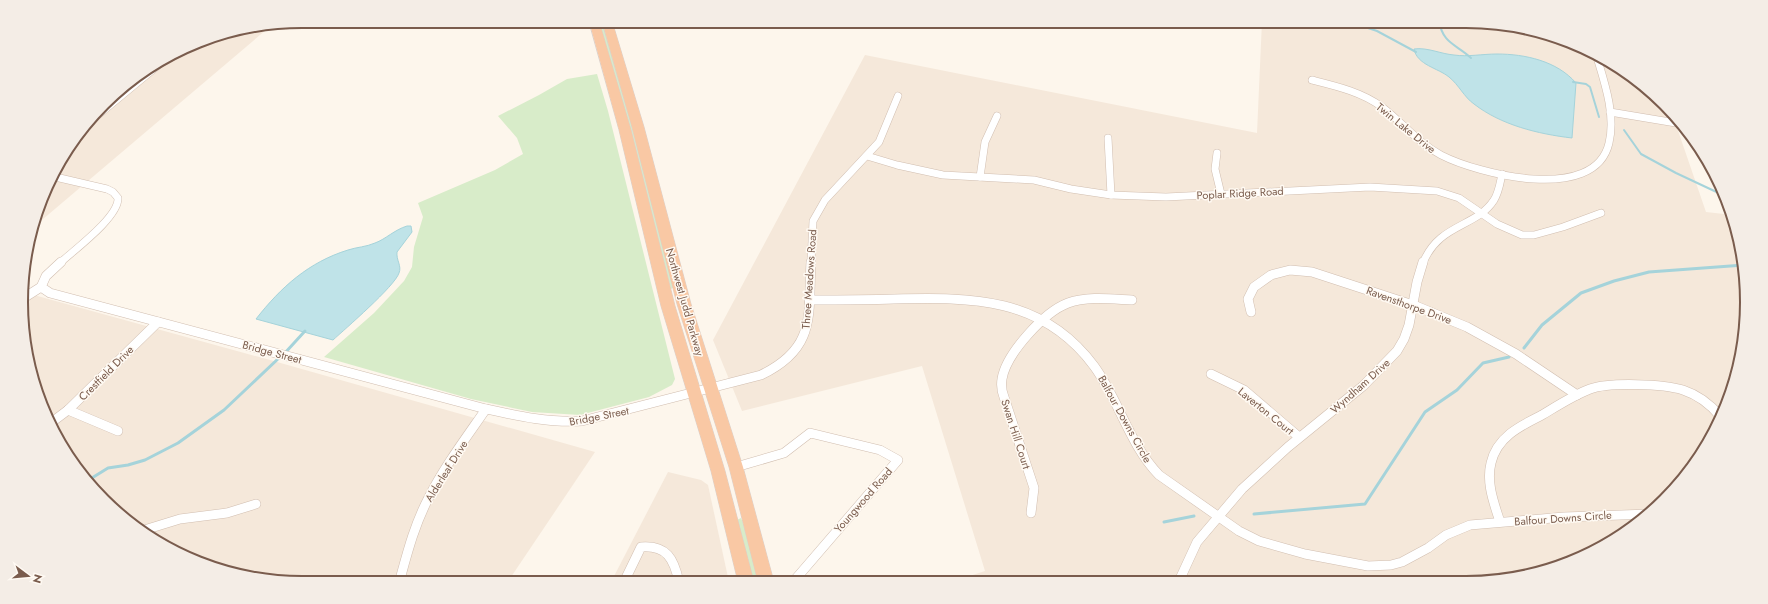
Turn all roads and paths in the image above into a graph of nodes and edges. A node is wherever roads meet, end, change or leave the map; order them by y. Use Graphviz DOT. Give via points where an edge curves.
graph roads {
  1 [pos="596,28"];
  2 [pos="609,28"];
  3 [pos="1598,62"];
  4 [pos="1312,80"];
  5 [pos="898,96"];
  6 [pos="1610,112"];
  7 [pos="997,116"];
  8 [pos="1673,123"];
  9 [pos="1108,138"];
  10 [pos="1217,153"];
  11 [pos="867,156"];
  12 [pos="1502,174"];
  13 [pos="58,178"];
  14 [pos="980,178"];
  15 [pos="1221,194"];
  16 [pos="1111,195"];
  17 [pos="1480,212"];
  18 [pos="1601,213"];
  19 [pos="41,287"];
  20 [pos="28,295"];
  21 [pos="809,300"];
  22 [pos="1132,300"];
  23 [pos="1412,306"];
  24 [pos="1251,312"];
  25 [pos="1042,319"];
  26 [pos="158,322"];
  27 [pos="1211,374"];
  28 [pos="711,389"];
  29 [pos="694,392"];
  30 [pos="1577,395"];
  31 [pos="486,409"];
  32 [pos="68,410"];
  33 [pos="1717,412"];
  34 [pos="55,420"];
  35 [pos="118,431"];
  36 [pos="1299,438"];
  37 [pos="736,467"];
  38 [pos="256,504"];
  39 [pos="1031,513"];
  40 [pos="1639,514"];
  41 [pos="1219,515"];
  42 [pos="1500,522"];
  43 [pos="148,529"];
  44 [pos="401,576"];
  45 [pos="627,576"];
  46 [pos="678,576"];
  47 [pos="745,576"];
  48 [pos="764,576"];
  49 [pos="798,576"];
  50 [pos="1181,576"];
  1 -- 29 [label="highway, Northwest Judd Parkway" via="625,130 668,306"];
  2 -- 28 [label="highway, Northwest Judd Parkway" via="684,304"];
  3 -- 6 [label="street, Twin Lake Drive"];
  4 -- 12 [label="street, Twin Lake Drive" via="1371,99 1439,154 1465,166"];
  5 -- 11 [label="street, Three Meadows Road" via="879,142"];
  6 -- 8 [label="street"];
  6 -- 12 [label="street, Twin Lake Drive" via="1609,142 1602,161 1589,171 1568,178 1535,179"];
  7 -- 14 [label="street" via="985,142"];
  9 -- 16 [label="street"];
  10 -- 15 [label="street" via="1215,178"];
  11 -- 14 [label="street, Poplar Ridge Road" via="943,175"];
  11 -- 21 [label="street, Three Meadows Road" via="825,200 813,221"];
  12 -- 17 [label="street, Wyndham Drive" via="1501,184 1492,204"];
  13 -- 19 [label="street" via="114,192 119,201 109,218 46,276"];
  14 -- 16 [label="street, Poplar Ridge Road" via="1034,180"];
  15 -- 16 [label="street, Poplar Ridge Road" via="1166,197"];
  15 -- 17 [label="street, Poplar Ridge Road" via="1395,188 1437,191 1459,198"];
  17 -- 18 [label="street, Poplar Ridge Road" via="1510,230 1534,235 1563,228"];
  17 -- 23 [label="street, Wyndham Drive" via="1434,243 1424,257"];
  19 -- 20 [label="street"];
  19 -- 26 [label="street, Bridge Street" via="62,297"];
  21 -- 25 [label="street, Balfour Downs Circle" via="966,299 1001,304"];
  21 -- 28 [label="street, Three Meadows Road" via="805,336 791,355 771,371"];
  22 -- 25 [label="street, Swan Hill Court" via="1080,299 1057,307"];
  23 -- 24 [label="street, Ravensthorpe Drive" via="1312,272 1290,270 1271,274 1254,287 1248,298"];
  23 -- 30 [label="street, Ravensthorpe Drive" via="1451,319 1489,338 1529,361"];
  23 -- 36 [label="street, Wyndham Drive" via="1410,324 1398,349 1381,370"];
  25 -- 39 [label="street, Swan Hill Court" via="1009,362 1002,380 1004,404 1034,488"];
  25 -- 41 [label="street, Balfour Downs Circle" via="1069,338 1092,362 1141,450 1155,470 1177,488"];
  26 -- 31 [label="street, Bridge Street"];
  26 -- 32 [label="street, Crestfield Drive"];
  27 -- 36 [label="street, Laverton Court" via="1244,390"];
  28 -- 29 [label="street, Three Meadows Road"];
  28 -- 37 [label="highway, Northwest Judd Parkway"];
  29 -- 31 [label="street, Bridge Street" via="582,421 535,420"];
  29 -- 47 [label="highway, Northwest Judd Parkway" via="724,493"];
  30 -- 33 [label="street, Balfour Downs Circle" via="1613,384 1667,387 1683,390 1702,399"];
  30 -- 42 [label="street, Balfour Downs Circle" via="1513,430 1496,448 1489,471 1489,484"];
  31 -- 44 [label="street, Alderleaf Drive" via="434,487 421,512"];
  32 -- 34 [label="street, Crestfield Drive"];
  32 -- 35 [label="street"];
  36 -- 41 [label="street, Wyndham Drive" via="1246,484"];
  37 -- 48 [label="highway, Northwest Judd Parkway"];
  37 -- 49 [label="street, Youngwood Road" via="784,454 810,434 880,450 898,460"];
  38 -- 43 [label="street" via="227,513 180,519"];
  40 -- 42 [label="street, Balfour Downs Circle"];
  41 -- 42 [label="street, Balfour Downs Circle" via="1243,534 1260,542 1368,566 1402,562 1458,529"];
  41 -- 50 [label="street, Wyndham Drive" via="1196,544"];
  45 -- 46 [label="street" via="641,547 652,545 668,555 676,565"];
}
